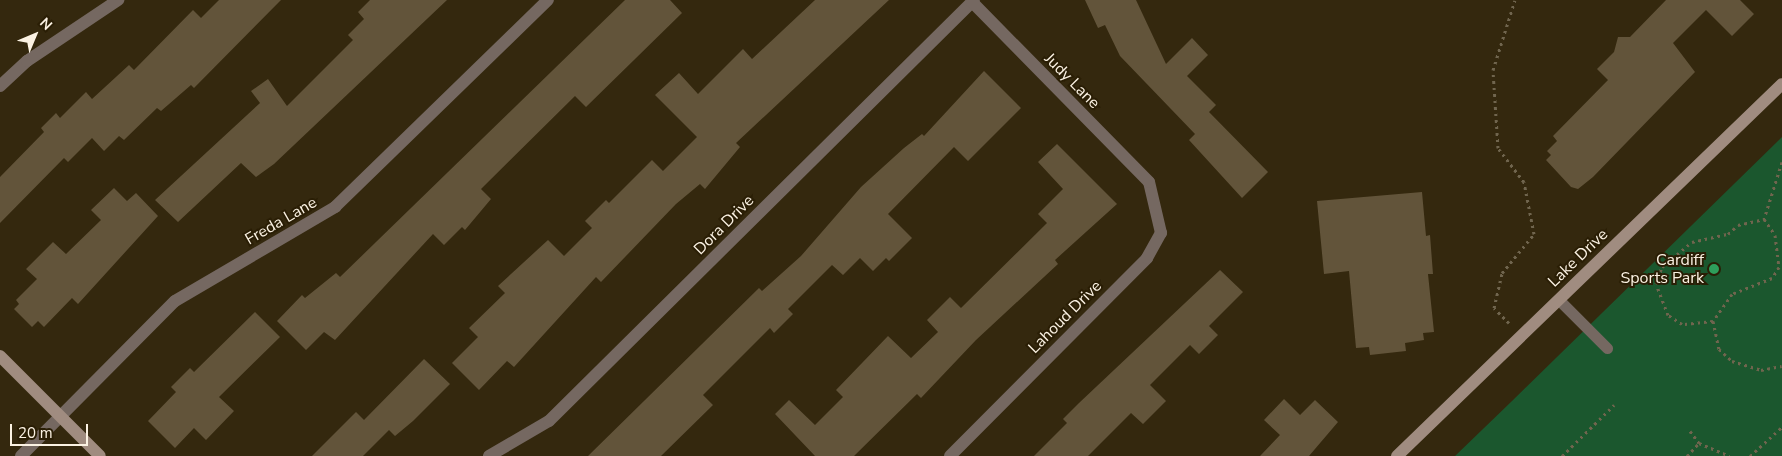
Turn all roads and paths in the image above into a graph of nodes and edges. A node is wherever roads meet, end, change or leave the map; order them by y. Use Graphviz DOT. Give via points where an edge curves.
graph roads {
  1 [pos="118,0"];
  2 [pos="548,0"];
  3 [pos="1515,0"];
  4 [pos="973,1"];
  5 [pos="1782,84"];
  6 [pos="0,86"];
  7 [pos="1782,162"];
  8 [pos="1149,182"];
  9 [pos="1764,218"];
  10 [pos="1559,300"];
  11 [pos="1713,321"];
  12 [pos="1521,336"];
  13 [pos="1607,348"];
  14 [pos="0,356"];
  15 [pos="1782,366"];
  16 [pos="1614,405"];
  17 [pos="60,416"];
  18 [pos="1782,427"];
  19 [pos="1690,431"];
  20 [pos="1699,443"];
  21 [pos="21,456"];
  22 [pos="100,456"];
  23 [pos="489,456"];
  24 [pos="950,456"];
  25 [pos="1397,456"];
  26 [pos="1562,456"];
  27 [pos="1687,456"];
  28 [pos="1729,456"];
  29 [pos="1750,456"];
  1 -- 6 [label="street" via="27,61"];
  2 -- 17 [label="street, Freda Lane" via="335,208 175,301"];
  3 -- 12 [label="path" via="1493,70 1498,148 1524,182 1534,234 1502,273 1494,308"];
  4 -- 8 [label="street, Judy Lane"];
  4 -- 23 [label="street, Dora Drive" via="549,421"];
  5 -- 10 [label="main road, Lake Drive"];
  7 -- 9 [label="path"];
  8 -- 24 [label="street, Lahoud Drive" via="1161,233 1147,258"];
  9 -- 11 [label="path" via="1776,235 1779,267 1772,278 1732,294"];
  9 -- 11 [label="path" via="1738,225 1728,234 1692,242 1662,267 1656,284 1668,315 1682,324"];
  10 -- 12 [label="main road, Lake Drive"];
  10 -- 13 [label="lane"];
  11 -- 15 [label="path" via="1719,349 1732,361 1761,370"];
  12 -- 25 [label="main road, Lake Drive"];
  14 -- 17 [label="main road"];
  16 -- 26 [label="path"];
  17 -- 21 [label="street, Freda Lane"];
  17 -- 22 [label="main road"];
  18 -- 29 [label="path"];
  19 -- 20 [label="path"];
  20 -- 27 [label="path"];
  20 -- 28 [label="path"];
}
